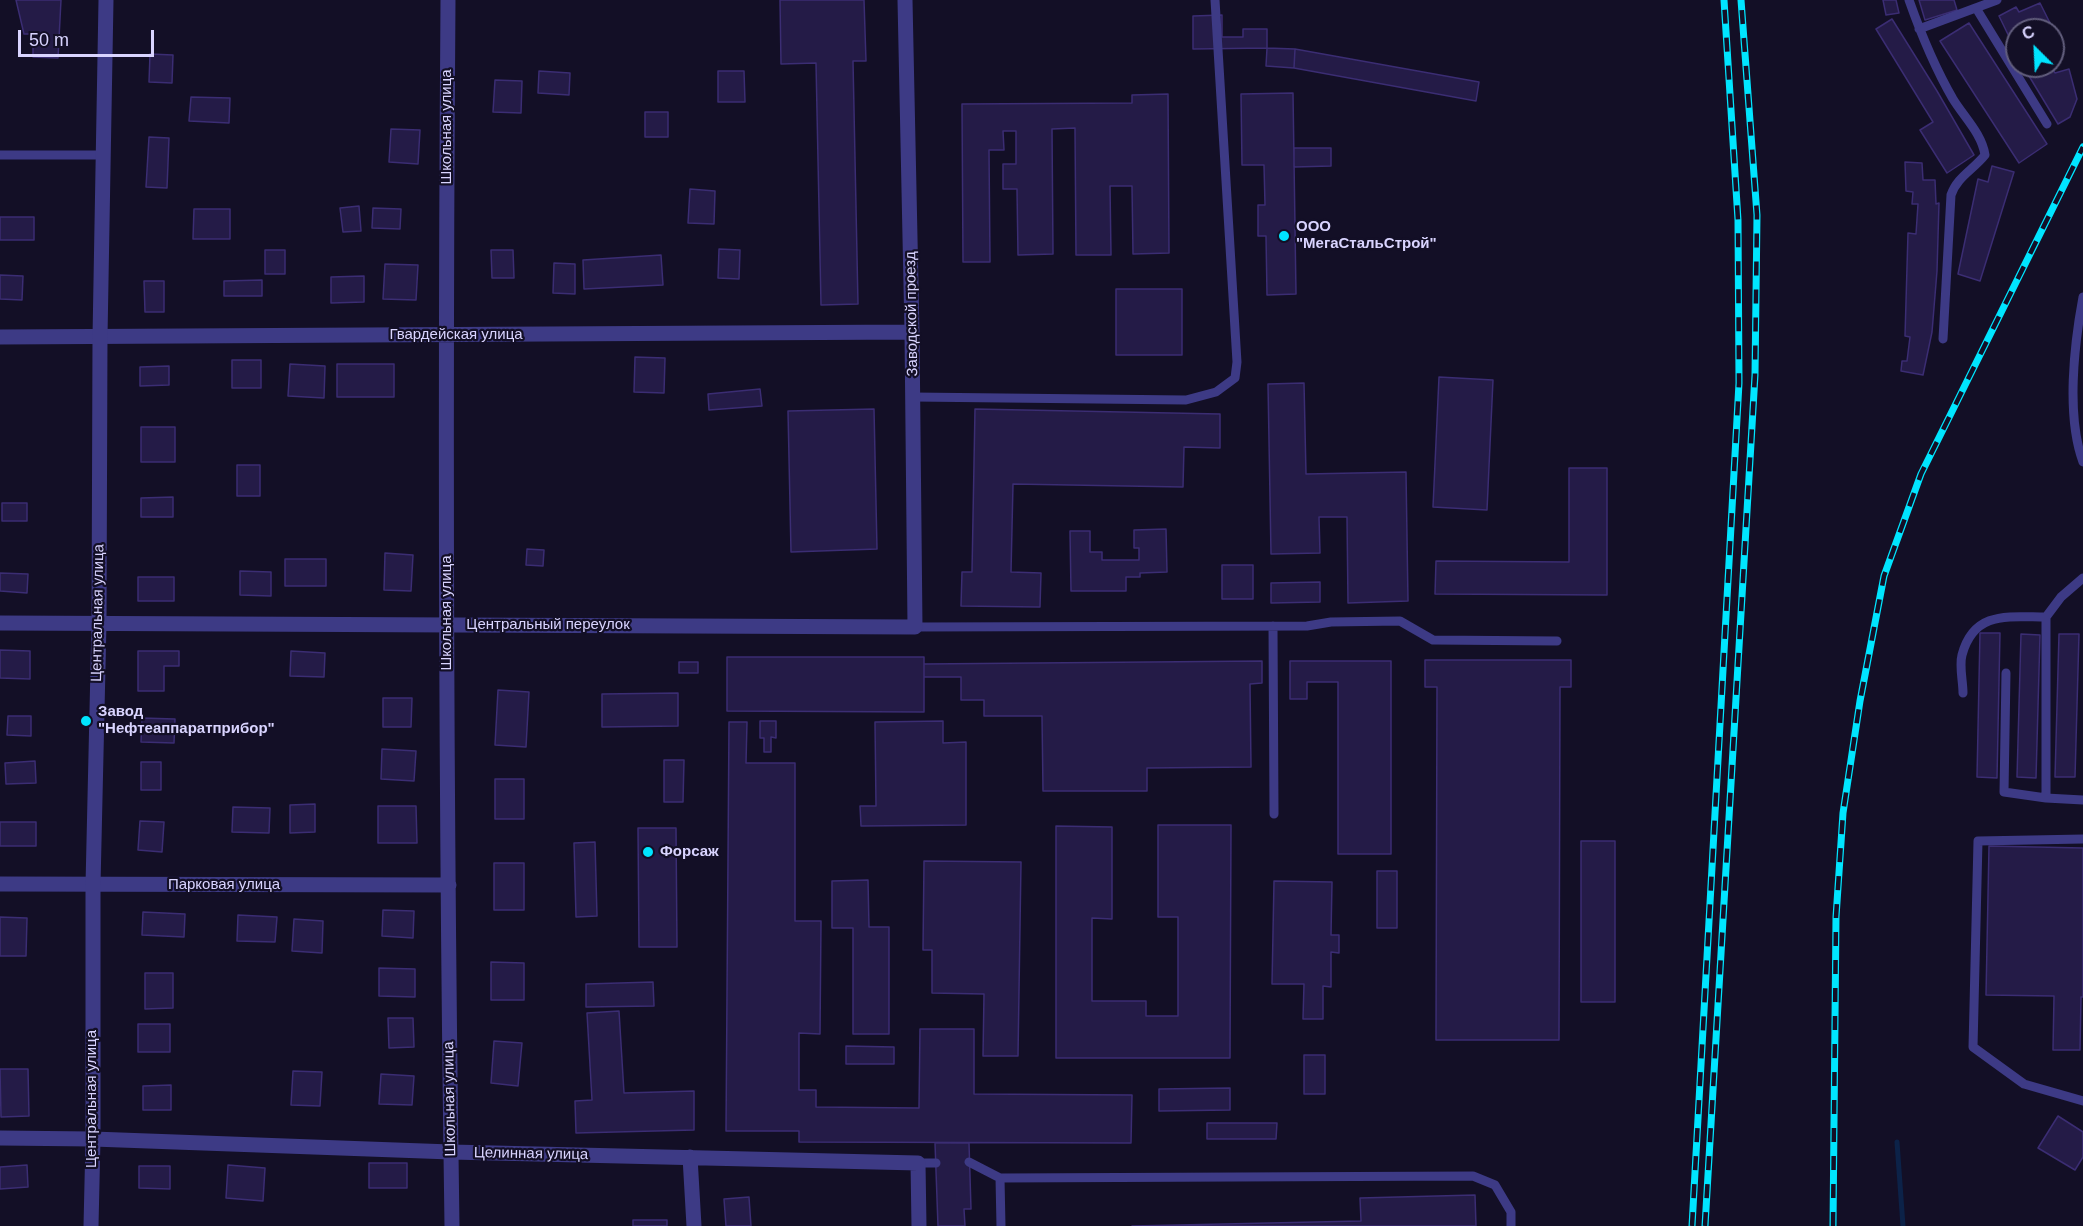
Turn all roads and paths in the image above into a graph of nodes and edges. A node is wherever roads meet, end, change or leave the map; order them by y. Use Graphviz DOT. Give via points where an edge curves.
graph roads {
  1 [pos="106,0"];
  2 [pos="448,0"];
  3 [pos="905,0"];
  4 [pos="1215,0"];
  5 [pos="1909,0"];
  6 [pos="1997,0"];
  7 [pos="1976,8"];
  8 [pos="1919,29"];
  9 [pos="2047,124"];
  10 [pos="0,155"];
  11 [pos="103,155"];
  12 [pos="2083,297"];
  13 [pos="912,333"];
  14 [pos="446,336"];
  15 [pos="0,337"];
  16 [pos="100,337"];
  17 [pos="1943,339"];
  18 [pos="913,397"];
  19 [pos="2083,462"];
  20 [pos="2083,578"];
  21 [pos="2046,617"];
  22 [pos="0,623"];
  23 [pos="99,623"];
  24 [pos="447,625"];
  25 [pos="1273,626"];
  26 [pos="915,627"];
  27 [pos="1557,641"];
  28 [pos="2006,673"];
  29 [pos="1963,693"];
  30 [pos="2046,798"];
  31 [pos="2083,800"];
  32 [pos="1274,814"];
  33 [pos="2083,839"];
  34 [pos="0,884"];
  35 [pos="93,885"];
  36 [pos="449,885"];
  37 [pos="2083,1101"];
  38 [pos="0,1138"];
  39 [pos="93,1139"];
  40 [pos="451,1152"];
  41 [pos="690,1158"];
  42 [pos="936,1162"];
  43 [pos="969,1162"];
  44 [pos="918,1163"];
  45 [pos="1000,1178"];
  46 [pos="91,1226"];
  47 [pos="452,1226"];
  48 [pos="694,1226"];
  49 [pos="919,1226"];
  50 [pos="1001,1226"];
  51 [pos="1511,1226"];
  1 -- 11 [label="street, Центральная улица"];
  2 -- 14 [label="street, Школьная улица"];
  3 -- 13 [label="street, Заводской проезд"];
  4 -- 18 [label="lane" via="1235,378 1216,392 1186,400"];
  5 -- 8 [label="lane"];
  6 -- 7 [label="lane"];
  7 -- 8 [label="lane"];
  7 -- 9 [label="lane"];
  8 -- 17 [label="lane" via="1953,98 1984,144 1985,155 1955,183 1951,195"];
  10 -- 11 [label="lane"];
  11 -- 16 [label="street, Центральная улица"];
  12 -- 19 [label="lane" via="2076,334 2073,403 2076,444"];
  13 -- 14 [label="street, Гвардейская улица"];
  13 -- 18 [label="street, Заводской проезд"];
  14 -- 16 [label="street, Гвардейская улица"];
  14 -- 24 [label="street, Школьная улица"];
  15 -- 16 [label="street, Гвардейская улица"];
  16 -- 23 [label="street, Центральная улица"];
  18 -- 26 [label="street, Заводской проезд"];
  20 -- 21 [label="lane"];
  21 -- 29 [label="lane" via="1997,617 1974,628 1962,656"];
  21 -- 30 [label="lane"];
  22 -- 23 [label="street, Центральный переулок"];
  23 -- 24 [label="street, Центральный переулок"];
  23 -- 35 [label="street, Центральная улица"];
  24 -- 26 [label="street, Центральный переулок"];
  24 -- 36 [label="street, Школьная улица"];
  25 -- 26 [label="lane"];
  25 -- 27 [label="lane" via="1400,621 1433,640"];
  25 -- 32 [label="lane"];
  28 -- 30 [label="lane" via="2004,792"];
  30 -- 31 [label="lane"];
  33 -- 37 [label="lane" via="1978,841 1973,1047 2024,1084"];
  34 -- 35 [label="street, Парковая улица"];
  35 -- 36 [label="street, Парковая улица"];
  35 -- 39 [label="street, Центральная улица"];
  36 -- 40 [label="street, Школьная улица"];
  38 -- 39 [label="street, Целинная улица"];
  39 -- 40 [label="street, Целинная улица"];
  39 -- 46 [label="street, Центральная улица"];
  40 -- 41 [label="street, Целинная улица"];
  40 -- 47 [label="street, Школьная улица"];
  41 -- 44 [label="street, Целинная улица"];
  41 -- 48 [label="street"];
  42 -- 44 [label="lane"];
  43 -- 45 [label="lane"];
  44 -- 49 [label="street"];
  45 -- 50 [label="lane"];
  45 -- 51 [label="lane" via="1473,1176 1495,1185 1510,1212"];
}
